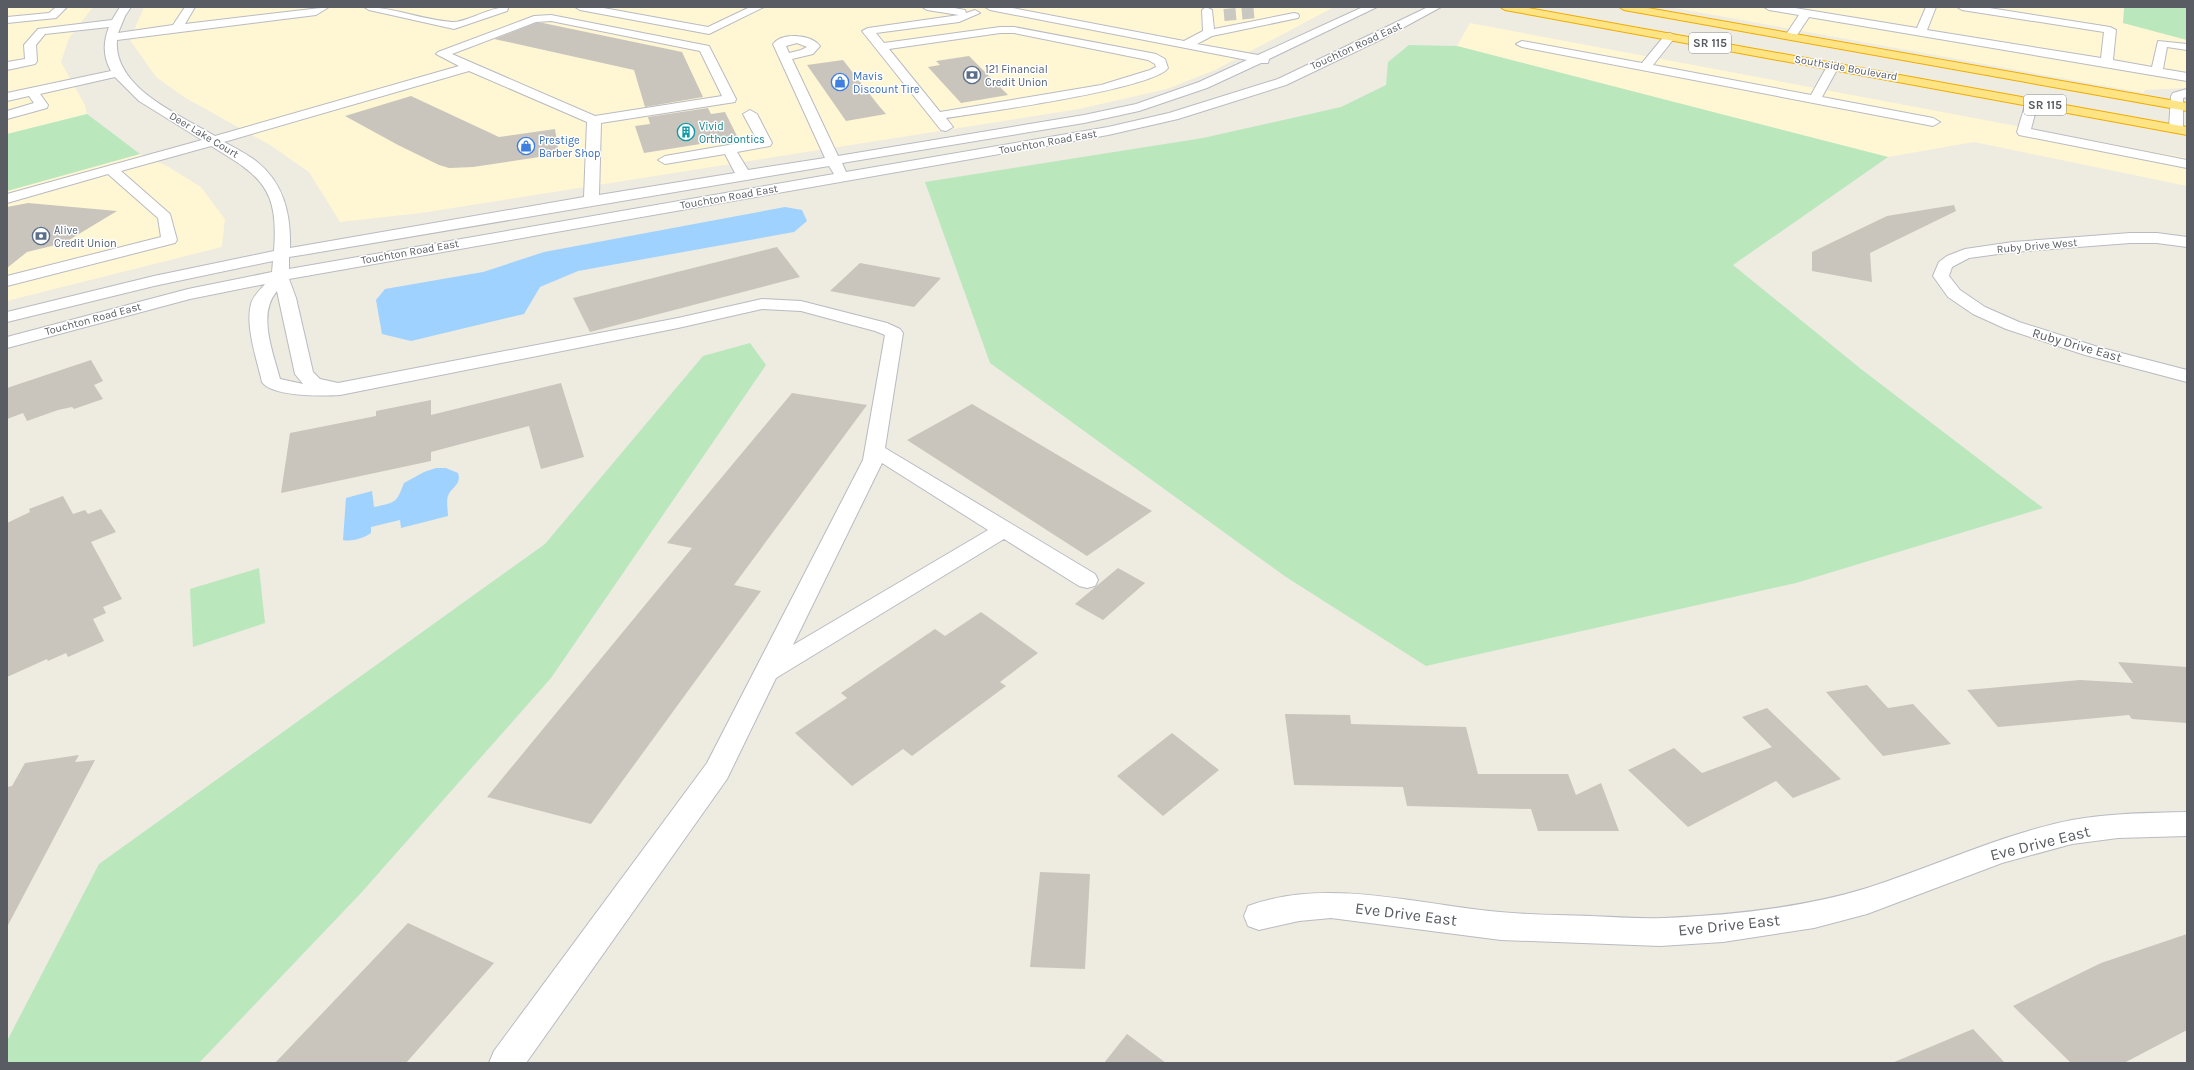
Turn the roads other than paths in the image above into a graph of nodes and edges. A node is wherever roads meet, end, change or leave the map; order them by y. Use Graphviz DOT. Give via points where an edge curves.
graph roads {
  1 [pos="62,7"];
  2 [pos="126,7"];
  3 [pos="190,7"];
  4 [pos="324,7"];
  5 [pos="369,7"];
  6 [pos="414,7"];
  7 [pos="502,7"];
  8 [pos="580,7"];
  9 [pos="759,7"];
  10 [pos="926,7"];
  11 [pos="992,7"];
  12 [pos="1372,7"];
  13 [pos="1436,7"];
  14 [pos="1505,7"];
  15 [pos="1624,7"];
  16 [pos="1774,7"];
  17 [pos="1931,7"];
  18 [pos="1962,7"];
  19 [pos="943,8"];
  20 [pos="1280,8"];
  21 [pos="655,10"];
  22 [pos="1264,11"];
  23 [pos="397,13"];
  24 [pos="975,13"];
  25 [pos="1806,13"];
  26 [pos="1211,14"];
  27 [pos="52,16"];
  28 [pos="1294,16"];
  29 [pos="636,18"];
  30 [pos="7,20"];
  31 [pos="1071,22"];
  32 [pos="116,23"];
  33 [pos="1335,24"];
  34 [pos="177,28"];
  35 [pos="42,31"];
  36 [pos="28,32"];
  37 [pos="1920,32"];
  38 [pos="1209,33"];
  39 [pos="1670,36"];
  40 [pos="1791,36"];
  41 [pos="111,37"];
  42 [pos="1047,37"];
  43 [pos="1522,44"];
  44 [pos="1185,45"];
  45 [pos="30,47"];
  46 [pos="880,47"];
  47 [pos="2187,47"];
  48 [pos="1352,49"];
  49 [pos="15,50"];
  50 [pos="1309,56"];
  51 [pos="785,57"];
  52 [pos="1288,58"];
  53 [pos="2108,63"];
  54 [pos="7,66"];
  55 [pos="1833,66"];
  56 [pos="470,67"];
  57 [pos="1645,68"];
  58 [pos="1259,70"];
  59 [pos="2157,71"];
  60 [pos="118,73"];
  61 [pos="2181,76"];
  62 [pos="32,91"];
  63 [pos="1253,92"];
  64 [pos="7,97"];
  65 [pos="1814,100"];
  66 [pos="2182,100"];
  67 [pos="2032,102"];
  68 [pos="750,114"];
  69 [pos="7,115"];
  70 [pos="937,116"];
  71 [pos="594,120"];
  72 [pos="1933,122"];
  73 [pos="2181,130"];
  74 [pos="958,140"];
  75 [pos="214,141"];
  76 [pos="729,149"];
  77 [pos="666,160"];
  78 [pos="833,160"];
  79 [pos="2187,164"];
  80 [pos="111,169"];
  81 [pos="744,175"];
  82 [pos="843,178"];
  83 [pos="7,199"];
  84 [pos="591,201"];
  85 [pos="2187,242"];
  86 [pos="282,254"];
  87 [pos="279,276"];
  88 [pos="7,281"];
  89 [pos="1970,306"];
  90 [pos="7,317"];
  91 [pos="7,344"];
  92 [pos="2187,376"];
  93 [pos="340,389"];
  94 [pos="874,450"];
  95 [pos="1004,530"];
  96 [pos="1087,580"];
  97 [pos="766,672"];
  98 [pos="2187,824"];
  99 [pos="1259,916"];
  100 [pos="506,1063"];
  1 -- 27 [label="street"];
  2 -- 32 [label="street, Deer Lake Court"];
  3 -- 34 [label="street"];
  4 -- 34 [label="street" via="316,12"];
  5 -- 23 [label="street"];
  6 -- 23 [label="street"];
  7 -- 23 [label="street" via="503,9 454,26"];
  8 -- 29 [label="street"];
  9 -- 29 [label="street" via="709,31"];
  10 -- 19 [label="street"];
  11 -- 24 [label="street"];
  11 -- 31 [label="street"];
  12 -- 33 [label="street, Touchton Road East"];
  13 -- 48 [label="street, Touchton Road East"];
  14 -- 39 [label="highway, Southside Boulevard / SR 115"];
  15 -- 40 [label="highway, Southside Boulevard / SR 115"];
  16 -- 25 [label="street"];
  17 -- 37 [label="street"];
  18 -- 53 [label="street" via="2110,30"];
  19 -- 24 [label="street"];
  20 -- 22 [label="street"];
  20 -- 28 [label="street"];
  21 -- 29 [label="street"];
  24 -- 46 [label="street" via="959,20 868,31"];
  25 -- 37 [label="street"];
  25 -- 40 [label="street"];
  26 -- 38 [label="street"];
  27 -- 30 [label="street"];
  27 -- 35 [label="street"];
  28 -- 33 [label="street"];
  28 -- 38 [label="street"];
  31 -- 42 [label="street"];
  31 -- 44 [label="street"];
  32 -- 35 [label="street"];
  32 -- 41 [label="street, Deer Lake Court"];
  33 -- 58 [label="street, Touchton Road East"];
  34 -- 41 [label="street"];
  35 -- 36 [label="street"];
  35 -- 45 [label="street"];
  37 -- 53 [label="street"];
  38 -- 44 [label="street"];
  39 -- 55 [label="highway, Southside Boulevard / SR 115"];
  39 -- 57 [label="street"];
  40 -- 66 [label="highway, Southside Boulevard / SR 115"];
  41 -- 60 [label="street, Deer Lake Court" via="111,57"];
  42 -- 46 [label="street" via="1014,30 1000,30"];
  42 -- 70 [label="street" via="1152,57 1161,62 1162,68 1154,73 1103,88"];
  43 -- 57 [label="street"];
  44 -- 58 [label="street"];
  45 -- 49 [label="street"];
  45 -- 54 [label="street" via="31,61"];
  46 -- 70 [label="street"];
  47 -- 59 [label="street" via="2162,43"];
  48 -- 50 [label="street"];
  48 -- 63 [label="street, Touchton Road East" via="1282,82"];
  51 -- 78 [label="street"];
  52 -- 58 [label="street"];
  53 -- 59 [label="street"];
  55 -- 65 [label="street"];
  55 -- 67 [label="highway, Southside Boulevard / SR 115"];
  56 -- 71 [label="street"];
  56 -- 71 [label="street" via="442,54 534,19 551,18 705,48 730,99"];
  56 -- 75 [label="street"];
  57 -- 65 [label="street"];
  58 -- 63 [label="street"];
  58 -- 74 [label="street, Touchton Road East" via="1203,85 1139,107"];
  59 -- 61 [label="street"];
  60 -- 62 [label="street"];
  60 -- 75 [label="street, Deer Lake Court" via="142,97"];
  61 -- 66 [label="street"];
  62 -- 64 [label="street"];
  62 -- 69 [label="street" via="42,105"];
  63 -- 82 [label="street, Touchton Road East" via="1173,116 1108,131"];
  65 -- 72 [label="street"];
  66 -- 73 [label="street"];
  67 -- 73 [label="highway, Southside Boulevard / SR 115"];
  67 -- 79 [label="street" via="2024,132"];
  68 -- 76 [label="street" via="765,143"];
  70 -- 74 [label="street"];
  71 -- 84 [label="street"];
  74 -- 78 [label="street, Touchton Road East"];
  75 -- 80 [label="street"];
  75 -- 86 [label="street, Deer Lake Court" via="252,164 277,194 282,212"];
  76 -- 77 [label="street"];
  76 -- 81 [label="street"];
  78 -- 81 [label="street, Touchton Road East"];
  78 -- 82 [label="street"];
  80 -- 83 [label="street"];
  80 -- 88 [label="street" via="165,217 168,240"];
  81 -- 84 [label="street, Touchton Road East"];
  82 -- 87 [label="street, Touchton Road East" via="495,236"];
  84 -- 86 [label="street, Touchton Road East"];
  85 -- 89 [label="street, Ruby Drive West" via="2130,238 2013,247 1965,254 1945,265 1941,276 1949,290"];
  86 -- 87 [label="street, Deer Lake Court"];
  86 -- 90 [label="street, Touchton Road East" via="111,290"];
  87 -- 91 [label="street, Touchton Road East" via="188,294"];
  87 -- 93 [label="street" via="288,298 304,374 314,384"];
  87 -- 93 [label="street" via="259,304 259,323 271,382 295,390"];
  89 -- 92 [label="street, Ruby Drive East" via="1988,316 2047,337"];
  93 -- 94 [label="street" via="762,304 801,306 881,327 894,333"];
  94 -- 95 [label="street"];
  94 -- 97 [label="street" via="873,460"];
  95 -- 96 [label="street"];
  95 -- 97 [label="street"];
  97 -- 100 [label="street" via="717,771"];
  98 -- 99 [label="street, Eve Drive East" via="2118,826 2072,832 2000,851 1867,901 1814,915 1724,928 1660,932 1501,926 1331,905"];
}
